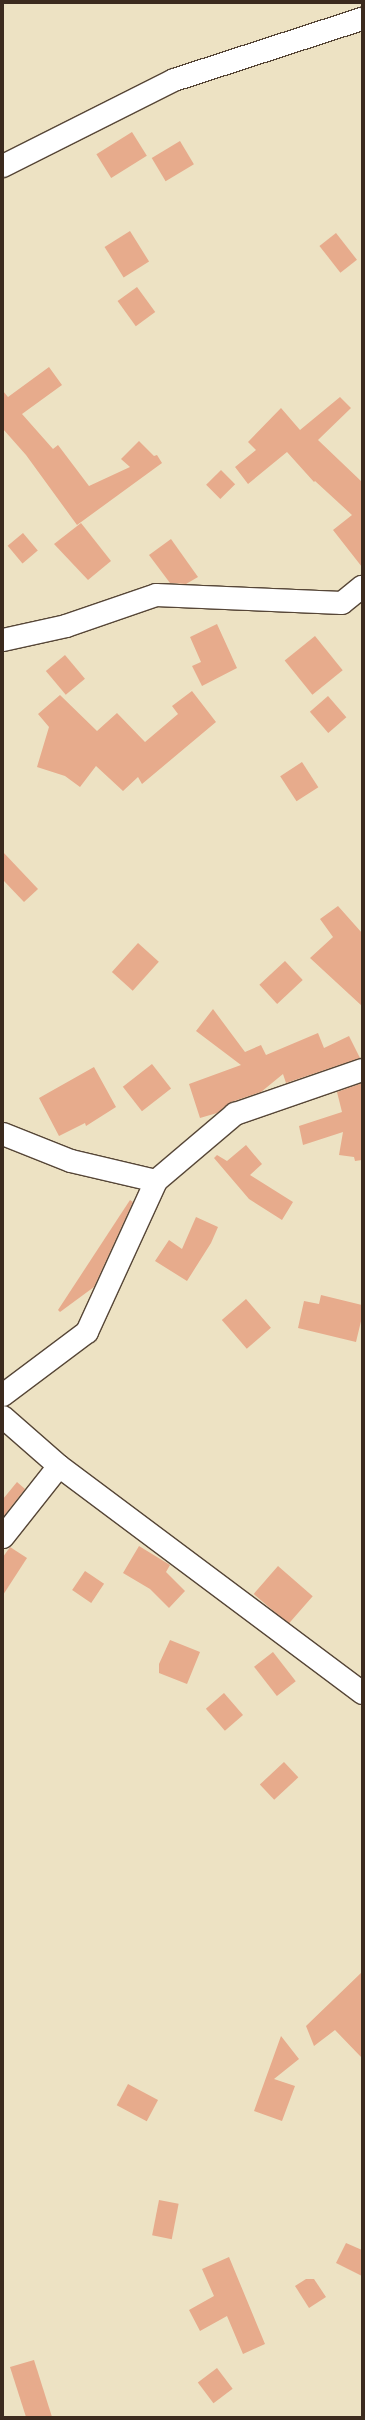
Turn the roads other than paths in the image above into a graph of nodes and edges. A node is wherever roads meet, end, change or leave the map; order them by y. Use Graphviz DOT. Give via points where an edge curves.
graph roads {
  1 [pos="362,20"];
  2 [pos="3,166"];
  3 [pos="362,587"];
  4 [pos="3,640"];
  5 [pos="362,1070"];
  6 [pos="3,1134"];
  7 [pos="156,1181"];
  8 [pos="3,1395"];
  9 [pos="3,1417"];
  10 [pos="59,1466"];
  11 [pos="3,1537"];
  12 [pos="362,1693"];
  1 -- 2 [label="street" via="174,80"];
  3 -- 4 [label="street" via="342,603 156,595 66,626"];
  5 -- 7 [label="street" via="235,1114"];
  6 -- 7 [label="street" via="71,1161"];
  7 -- 8 [label="street" via="87,1332"];
  9 -- 10 [label="street"];
  10 -- 11 [label="street"];
  10 -- 12 [label="street"];
}
